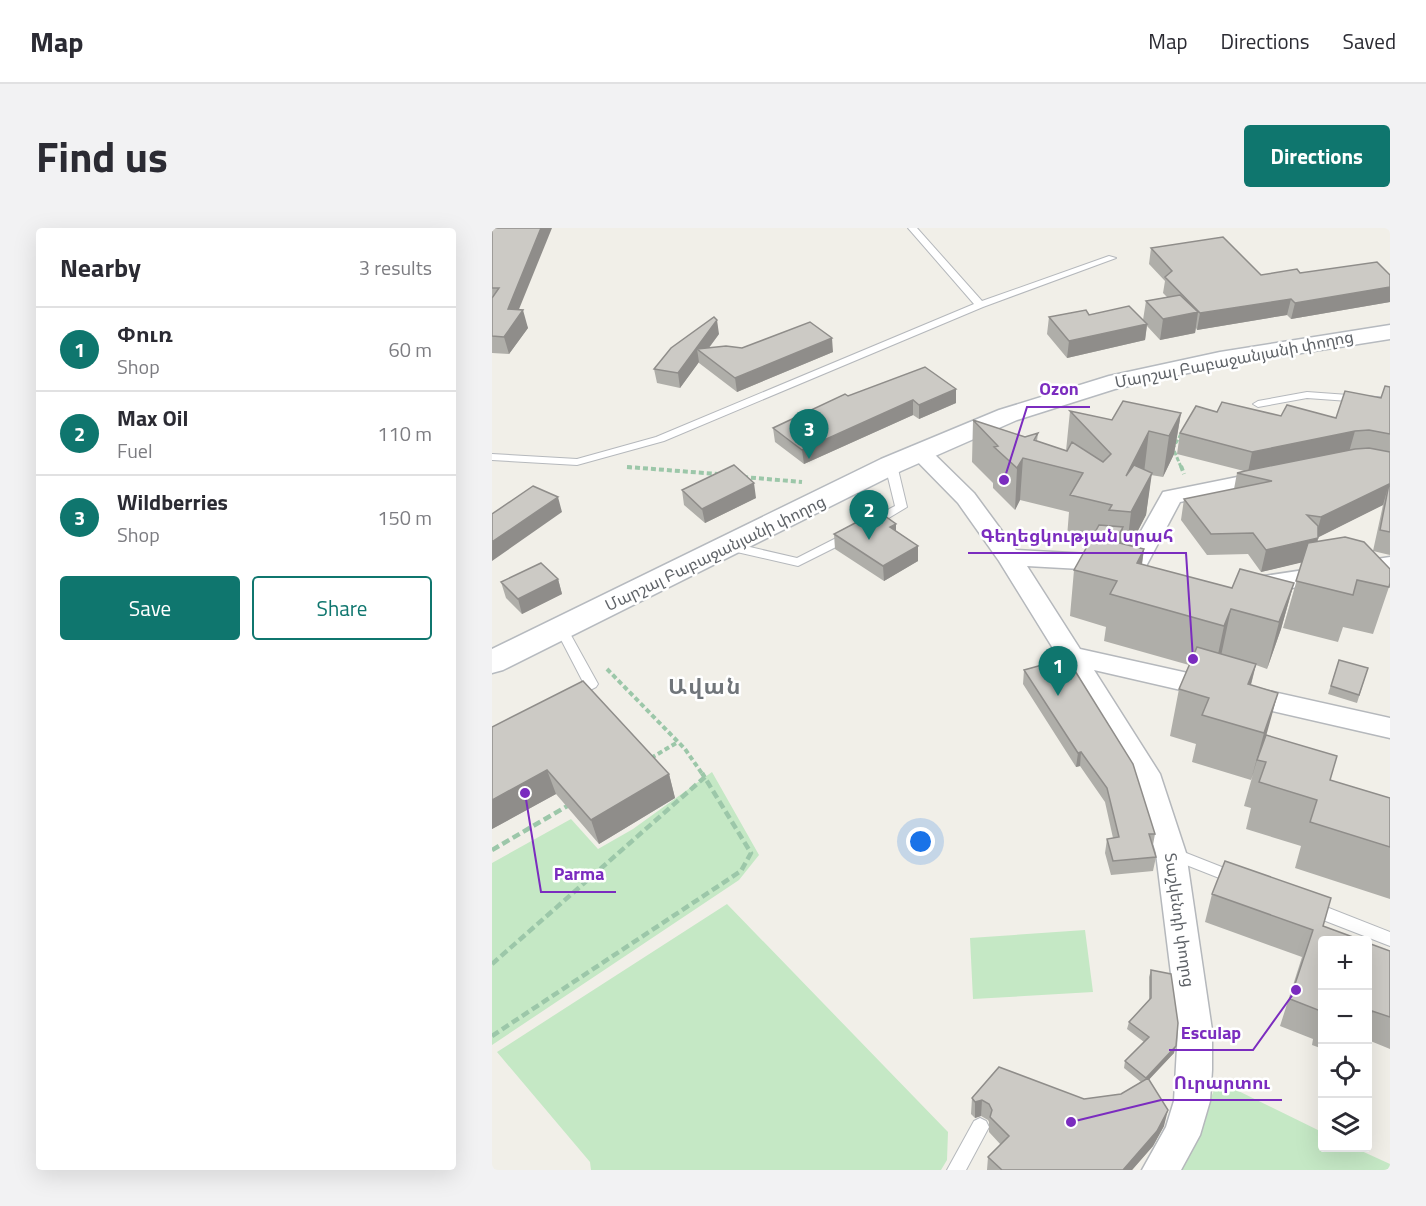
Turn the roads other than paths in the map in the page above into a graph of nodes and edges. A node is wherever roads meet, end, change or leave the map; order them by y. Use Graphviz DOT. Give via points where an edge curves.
graph roads {
  1 [pos="912,228"];
  2 [pos="1112,258"];
  3 [pos="980,305"];
  4 [pos="1390,332"];
  5 [pos="1390,401"];
  6 [pos="1258,404"];
  7 [pos="919,452"];
  8 [pos="492,457"];
  9 [pos="891,465"];
  10 [pos="1294,472"];
  11 [pos="728,546"];
  12 [pos="1009,557"];
  13 [pos="1390,565"];
  14 [pos="1227,590"];
  15 [pos="561,628"];
  16 [pos="1072,657"];
  17 [pos="492,662"];
  18 [pos="561,700"];
  19 [pos="1390,728"];
  20 [pos="1171,853"];
  21 [pos="1248,883"];
  22 [pos="1292,900"];
  23 [pos="1390,939"];
  24 [pos="980,1127"];
  25 [pos="956,1170"];
  26 [pos="1160,1170"];
  1 -- 3 [label="lane"];
  2 -- 3 [label="lane"];
  3 -- 8 [label="lane" via="660,440 577,462"];
  4 -- 7 [label="main road, Մարշալ Բաբաջանյանի փողոց" via="1220,359 1109,382 1008,415"];
  5 -- 6 [label="lane" via="1307,395"];
  7 -- 9 [label="main road, Մարշալ Բաբաջանյանի փողոց"];
  7 -- 12 [label="street, Տաշկենդի փողոց" via="966,498"];
  9 -- 11 [label="main road, Մարշալ Բաբաջանյանի փողոց"];
  9 -- 11 [label="lane" via="901,507 798,562"];
  10 -- 12 [label="street" via="1171,497 1146,568"];
  11 -- 15 [label="main road, Մարշալ Բաբաջանյանի փողոց"];
  12 -- 16 [label="street, Տաշկենդի փողոց"];
  13 -- 14 [label="street"];
  15 -- 17 [label="main road, Մարշալ Բաբաջանյանի փողոց"];
  15 -- 18 [label="lane" via="591,684"];
  16 -- 19 [label="street"];
  16 -- 20 [label="street, Տաշկենդի փողոց" via="1146,774"];
  20 -- 21 [label="lane"];
  20 -- 26 [label="street, Տաշկենդի փողոց" via="1195,1030 1195,1070 1192,1101 1182,1135"];
  22 -- 23 [label="lane"];
  24 -- 25 [label="lane"];
}
